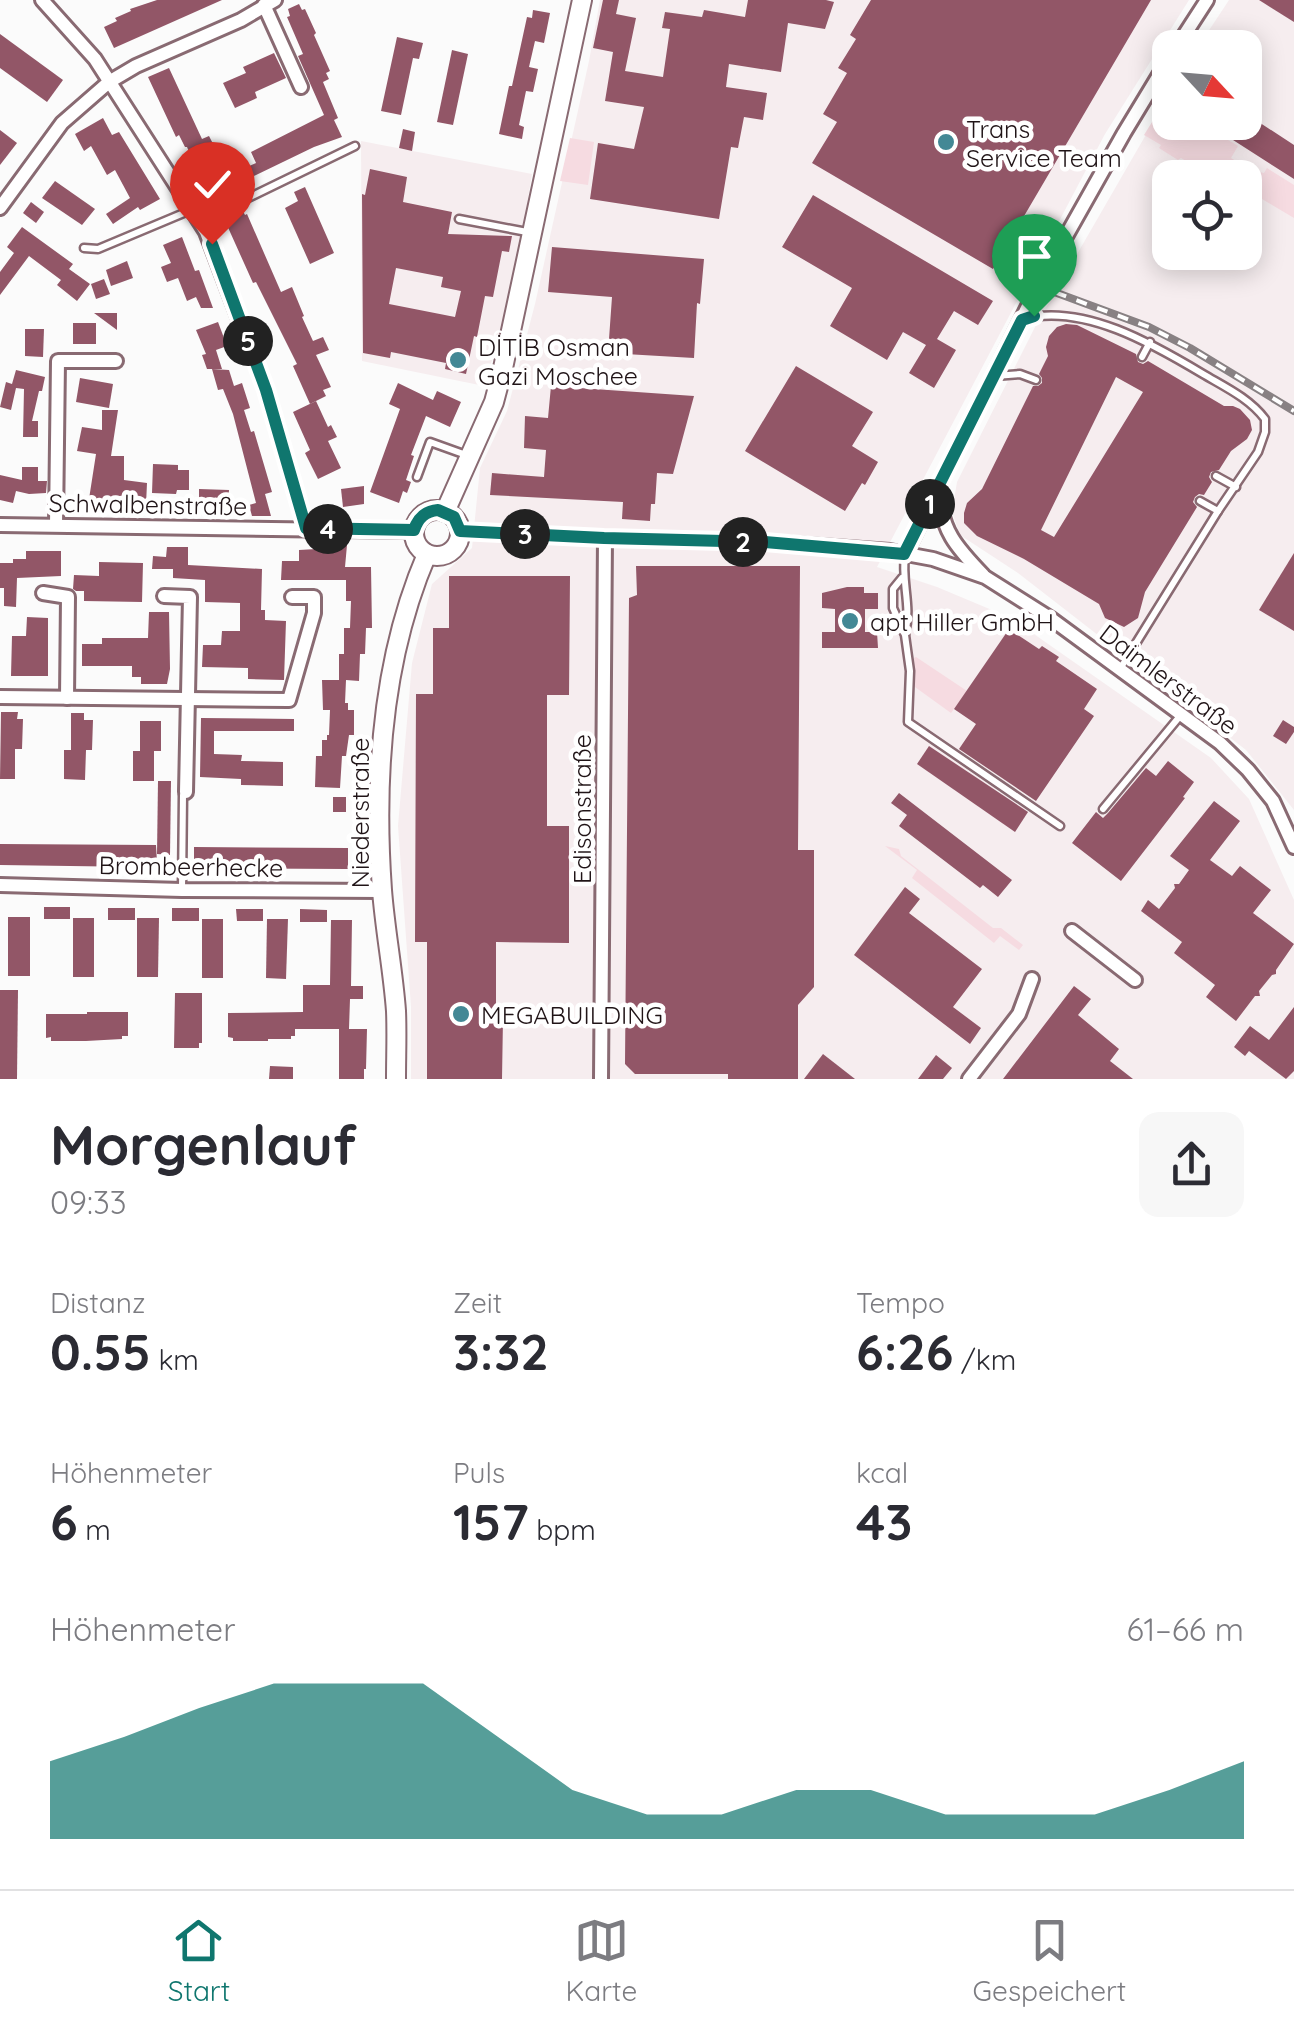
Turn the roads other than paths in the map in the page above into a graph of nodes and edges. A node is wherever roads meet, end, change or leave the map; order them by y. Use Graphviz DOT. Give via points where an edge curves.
graph roads {
  1 [pos="42,0"];
  2 [pos="582,0"];
  3 [pos="1207,0"];
  4 [pos="269,2"];
  5 [pos="1188,30"];
  6 [pos="109,82"];
  7 [pos="1152,86"];
  8 [pos="301,87"];
  9 [pos="355,146"];
  10 [pos="0,208"];
  11 [pos="196,216"];
  12 [pos="459,219"];
  13 [pos="533,233"];
  14 [pos="84,248"];
  15 [pos="1022,320"];
  16 [pos="1150,342"];
  17 [pos="1142,357"];
  18 [pos="116,361"];
  19 [pos="994,376"];
  20 [pos="1036,380"];
  21 [pos="470,456"];
  22 [pos="1216,476"];
  23 [pos="417,477"];
  24 [pos="940,484"];
  25 [pos="1236,487"];
  26 [pos="1200,501"];
  27 [pos="1218,511"];
  28 [pos="445,512"];
  29 [pos="0,525"];
  30 [pos="56,525"];
  31 [pos="306,528"];
  32 [pos="414,530"];
  33 [pos="460,531"];
  34 [pos="604,538"];
  35 [pos="427,554"];
  36 [pos="904,554"];
  37 [pos="985,577"];
  38 [pos="902,578"];
  39 [pos="43,593"];
  40 [pos="164,596"];
  41 [pos="292,596"];
  42 [pos="905,635"];
  43 [pos="1120,670"];
  44 [pos="0,697"];
  45 [pos="67,698"];
  46 [pos="187,698"];
  47 [pos="1180,715"];
  48 [pos="186,792"];
  49 [pos="1103,810"];
  50 [pos="1060,826"];
  51 [pos="1294,847"];
  52 [pos="0,885"];
  53 [pos="182,890"];
  54 [pos="382,890"];
  55 [pos="1072,931"];
  56 [pos="1032,978"];
  57 [pos="1135,980"];
  58 [pos="396,1079"];
  59 [pos="602,1079"];
  60 [pos="969,1079"];
  1 -- 6 [label="street"];
  2 -- 13 [label="street"];
  3 -- 5 [label="street"];
  4 -- 6 [label="street"];
  4 -- 8 [label="street"];
  6 -- 10 [label="street" via="62,123"];
  6 -- 11 [label="street"];
  7 -- 15 [label="street"];
  9 -- 11 [label="lane"];
  11 -- 14 [label="lane"];
  11 -- 31 [label="street" via="266,390"];
  12 -- 13 [label="lane"];
  13 -- 21 [label="street" via="499,385"];
  15 -- 16 [label="lane" via="1072,317"];
  15 -- 19 [label="street"];
  16 -- 17 [label="lane"];
  16 -- 25 [label="lane" via="1244,398 1265,419 1258,452"];
  18 -- 30 [label="street" via="58,361"];
  19 -- 20 [label="lane"];
  19 -- 24 [label="street"];
  21 -- 23 [label="lane" via="430,442"];
  21 -- 28 [label="street"];
  22 -- 25 [label="lane"];
  24 -- 36 [label="street"];
  24 -- 37 [label="street, Daimlerstraße" via="945,526"];
  25 -- 27 [label="lane"];
  26 -- 27 [label="lane"];
  27 -- 43 [label="lane"];
  28 -- 32 [label="street" via="425,514"];
  28 -- 33 [label="street"];
  29 -- 30 [label="street, Schwalbenstraße"];
  30 -- 31 [label="street, Schwalbenstraße"];
  31 -- 32 [label="street, Schwalbenstraße"];
  32 -- 35 [label="street"];
  33 -- 34 [label="street, Daimlerstraße"];
  33 -- 35 [label="street" via="450,552"];
  34 -- 36 [label="street, Daimlerstraße"];
  34 -- 59 [label="street, Edisonstraße"];
  35 -- 54 [label="street, Niederstraße" via="401,623 386,703"];
  36 -- 37 [label="street, Daimlerstraße"];
  36 -- 38 [label="lane"];
  37 -- 43 [label="street, Daimlerstraße"];
  38 -- 42 [label="lane"];
  38 -- 42 [label="lane" via="893,589 893,608"];
  39 -- 45 [label="street" via="68,598"];
  40 -- 46 [label="street" via="190,597"];
  41 -- 46 [label="street" via="314,597 314,613 289,700"];
  42 -- 50 [label="lane" via="908,722"];
  43 -- 47 [label="street, Daimlerstraße"];
  44 -- 45 [label="street"];
  45 -- 46 [label="street"];
  46 -- 48 [label="street"];
  47 -- 49 [label="lane"];
  47 -- 51 [label="street, Daimlerstraße" via="1248,770"];
  48 -- 53 [label="lane"];
  52 -- 53 [label="street, Brombeerhecke"];
  53 -- 54 [label="street, Brombeerhecke"];
  54 -- 58 [label="street, Niederstraße" via="396,1010"];
  55 -- 57 [label="street"];
  56 -- 60 [label="street" via="1019,1014"];
}
